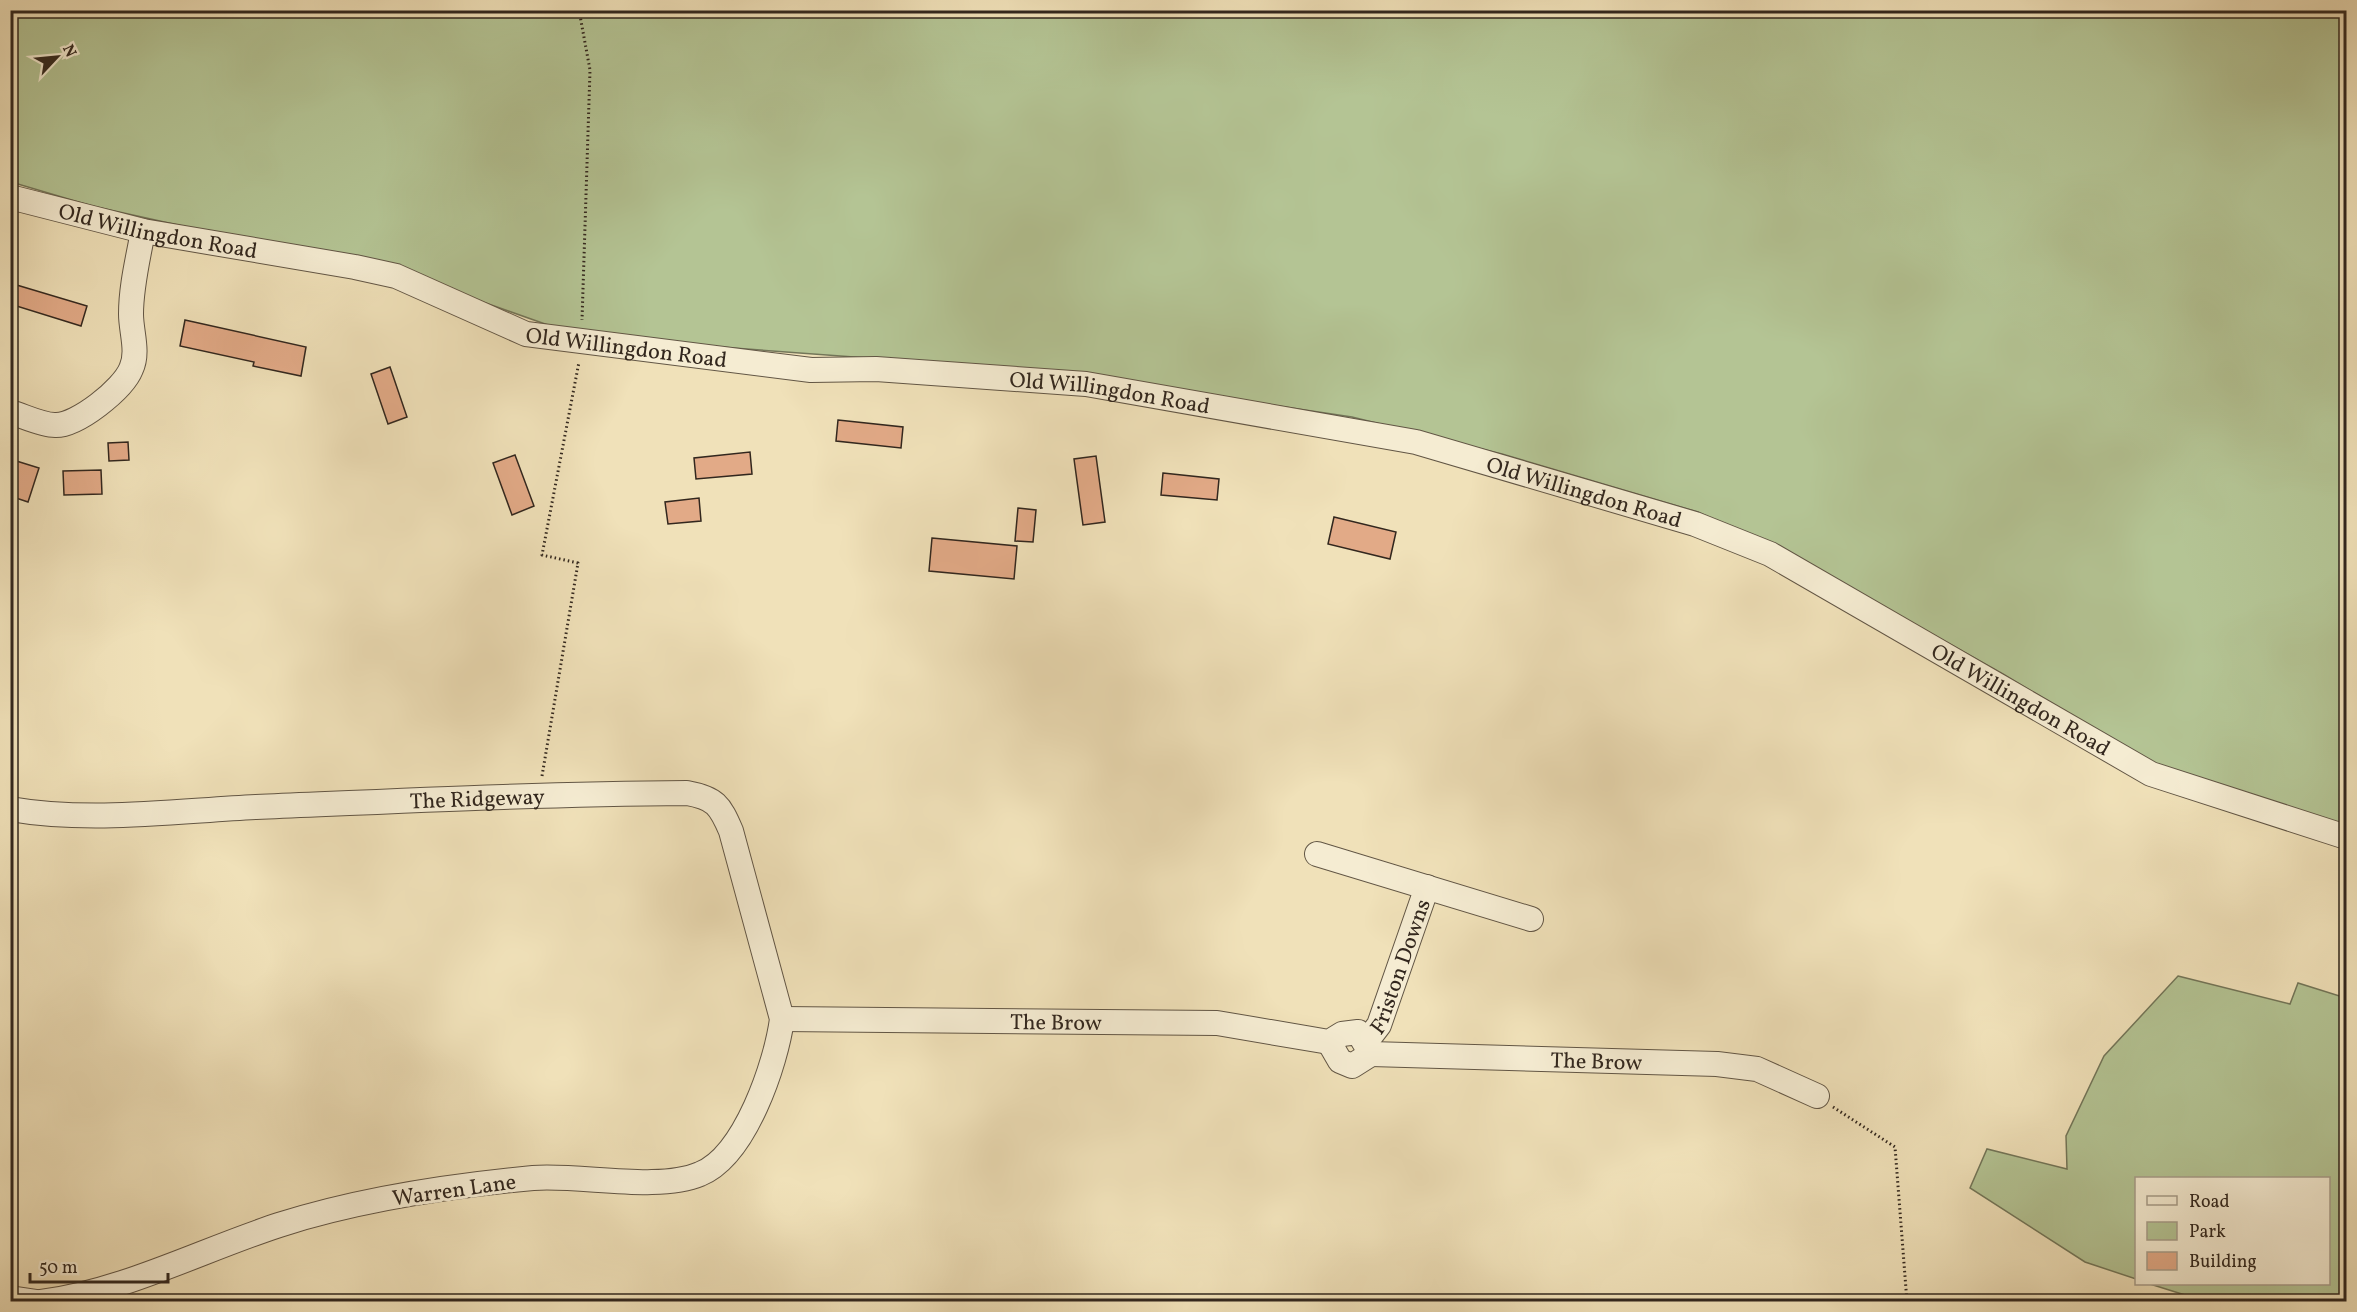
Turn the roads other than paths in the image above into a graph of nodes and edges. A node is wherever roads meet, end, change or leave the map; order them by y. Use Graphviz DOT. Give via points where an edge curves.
graph roads {
  1 [pos="10,197"];
  2 [pos="143,231"];
  3 [pos="10,412"];
  4 [pos="10,809"];
  5 [pos="2346,837"];
  6 [pos="1317,854"];
  7 [pos="1427,887"];
  8 [pos="1531,920"];
  9 [pos="782,1019"];
  10 [pos="1368,1048"];
  11 [pos="1817,1096"];
  12 [pos="10,1298"];
  13 [pos="39,1302"];
  1 -- 2 [label="street, Old Willingdon Road"];
  2 -- 3 [label="street" via="131,315 135,352 131,369 119,386 98,406 63,425 53,426"];
  2 -- 5 [label="street, Old Willingdon Road" via="396,276 526,334 811,370 876,369 1086,384 1416,442 1695,524 1770,554 2151,774"];
  4 -- 9 [label="street, The Ridgeway" via="40,814 113,814 539,794 687,793 708,797 722,809 731,831"];
  6 -- 7 [label="street, Friston Downs"];
  7 -- 8 [label="street, Friston Downs"];
  7 -- 10 [label="street, Friston Downs"];
  9 -- 10 [label="street, The Brow" via="1217,1023 1329,1042 1342,1034 1358,1032"];
  9 -- 13 [label="street, Warren Lane" via="769,1079 749,1118 719,1164 700,1174 675,1181 535,1178 340,1207 66,1299"];
  10 -- 11 [label="street, The Brow" via="1717,1064 1757,1069"];
  12 -- 13 [label="street, Warren Lane"];
}
